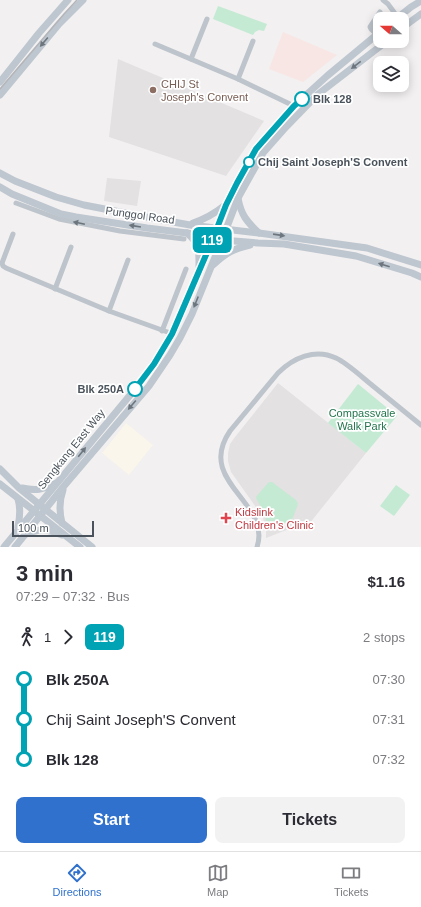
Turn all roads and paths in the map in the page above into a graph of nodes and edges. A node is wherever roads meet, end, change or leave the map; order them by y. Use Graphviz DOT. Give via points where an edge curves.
graph roads {
  1 [pos="68,0"];
  2 [pos="83,0"];
  3 [pos="383,0"];
  4 [pos="421,1"];
  5 [pos="393,12"];
  6 [pos="409,13"];
  7 [pos="421,14"];
  8 [pos="208,19"];
  9 [pos="409,19"];
  10 [pos="373,22"];
  11 [pos="373,30"];
  12 [pos="373,39"];
  13 [pos="253,41"];
  14 [pos="155,44"];
  15 [pos="378,48"];
  16 [pos="191,59"];
  17 [pos="238,79"];
  18 [pos="0,82"];
  19 [pos="0,95"];
  20 [pos="294,106"];
  21 [pos="0,173"];
  22 [pos="0,187"];
  23 [pos="238,198"];
  24 [pos="24,202"];
  25 [pos="16,203"];
  26 [pos="226,205"];
  27 [pos="190,225"];
  28 [pos="217,228"];
  29 [pos="226,228"];
  30 [pos="259,233"];
  31 [pos="13,234"];
  32 [pos="185,236"];
  33 [pos="213,238"];
  34 [pos="222,240"];
  35 [pos="258,243"];
  36 [pos="71,247"];
  37 [pos="128,260"];
  38 [pos="419,263"];
  39 [pos="211,266"];
  40 [pos="186,269"];
  41 [pos="198,272"];
  42 [pos="421,277"];
  43 [pos="55,289"];
  44 [pos="109,310"];
  45 [pos="162,331"];
  46 [pos="172,334"];
  47 [pos="421,425"];
  48 [pos="0,469"];
  49 [pos="0,484"];
  50 [pos="61,484"];
  51 [pos="19,488"];
  52 [pos="18,499"];
  53 [pos="40,504"];
  54 [pos="46,509"];
  55 [pos="37,514"];
  56 [pos="62,523"];
  57 [pos="18,530"];
  58 [pos="26,534"];
  59 [pos="69,538"];
  60 [pos="4,547"];
  61 [pos="15,547"];
  62 [pos="80,547"];
  63 [pos="92,547"];
  64 [pos="257,547"];
  1 -- 18 [label="main road"];
  2 -- 19 [label="main road, one-way" via="59,24"];
  3 -- 5 [label="street"];
  4 -- 6 [label="main road"];
  7 -- 9 [label="main road"];
  8 -- 16 [label="street"];
  10 -- 11 [label="street" via="370,27"];
  12 -- 20 [label="main road, Sengkang East Way"];
  13 -- 17 [label="street"];
  14 -- 16 [label="street"];
  15 -- 23 [label="main road, Sengkang East Way, one-way" via="317,95 286,127 263,153"];
  16 -- 17 [label="street"];
  17 -- 20 [label="street"];
  20 -- 26 [label="main road, Sengkang East Way" via="256,149"];
  21 -- 27 [label="main road, Punggol Road" via="15,181 84,205"];
  22 -- 24 [label="main road, Punggol Road"];
  23 -- 29 [label="main road, Sengkang East Way"];
  23 -- 30 [label="main road" via="244,216"];
  24 -- 25 [label="street"];
  32 -- 24 [label="main road, Punggol Road, one-way" via="60,216"];
  26 -- 27 [label="main road" via="204,220"];
  26 -- 28 [label="main road, Sengkang East Way"];
  27 -- 28 [label="main road, Punggol Road"];
  28 -- 29 [label="main road, Punggol Road"];
  28 -- 33 [label="main road, Sengkang East Way"];
  29 -- 30 [label="main road, Punggol Road"];
  29 -- 34 [label="main road, Sengkang East Way"];
  30 -- 38 [label="main road, Punggol Road, one-way" via="367,248"];
  31 -- 43 [label="street" via="3,266"];
  32 -- 33 [label="main road, Punggol Road"];
  32 -- 41 [label="main road" via="194,239 198,245"];
  33 -- 34 [label="main road, Punggol Road"];
  33 -- 41 [label="main road, Sengkang East Way"];
  34 -- 35 [label="main road, Punggol Road"];
  34 -- 39 [label="main road, Sengkang East Way"];
  35 -- 39 [label="main road" via="232,250"];
  42 -- 35 [label="main road, Punggol Road, one-way" via="356,256 284,244"];
  36 -- 43 [label="street"];
  37 -- 44 [label="street"];
  39 -- 50 [label="main road, Sengkang East Way, one-way" via="192,314 170,356 149,386"];
  40 -- 45 [label="street"];
  41 -- 46 [label="main road, Sengkang East Way"];
  43 -- 44 [label="street"];
  44 -- 45 [label="street"];
  45 -- 46 [label="street"];
  50 -- 46 [label="main road, Sengkang East Way, one-way" via="141,382"];
  47 -- 64 [label="street" via="336,358 308,355 284,366 230,431 221,452 227,479 256,519 259,531"];
  48 -- 51 [label="main road"];
  49 -- 52 [label="main road"];
  50 -- 51 [label="main road" via="36,490"];
  50 -- 53 [label="main road, Sengkang East Way"];
  50 -- 54 [label="main road, Sengkang East Way"];
  50 -- 56 [label="main road"];
  51 -- 53 [label="main road"];
  52 -- 55 [label="main road"];
  52 -- 57 [label="main road" via="21,513"];
  53 -- 54 [label="main road"];
  53 -- 55 [label="main road, Sengkang East Way"];
  54 -- 55 [label="main road, Sengkang East Way"];
  54 -- 56 [label="main road"];
  55 -- 57 [label="main road, Sengkang East Way"];
  55 -- 58 [label="main road, Sengkang East Way"];
  55 -- 59 [label="main road"];
  56 -- 63 [label="main road"];
  57 -- 60 [label="main road, Sengkang East Way"];
  58 -- 59 [label="main road" via="35,530 47,530"];
  58 -- 61 [label="main road, Sengkang East Way"];
  59 -- 62 [label="main road"];
}
